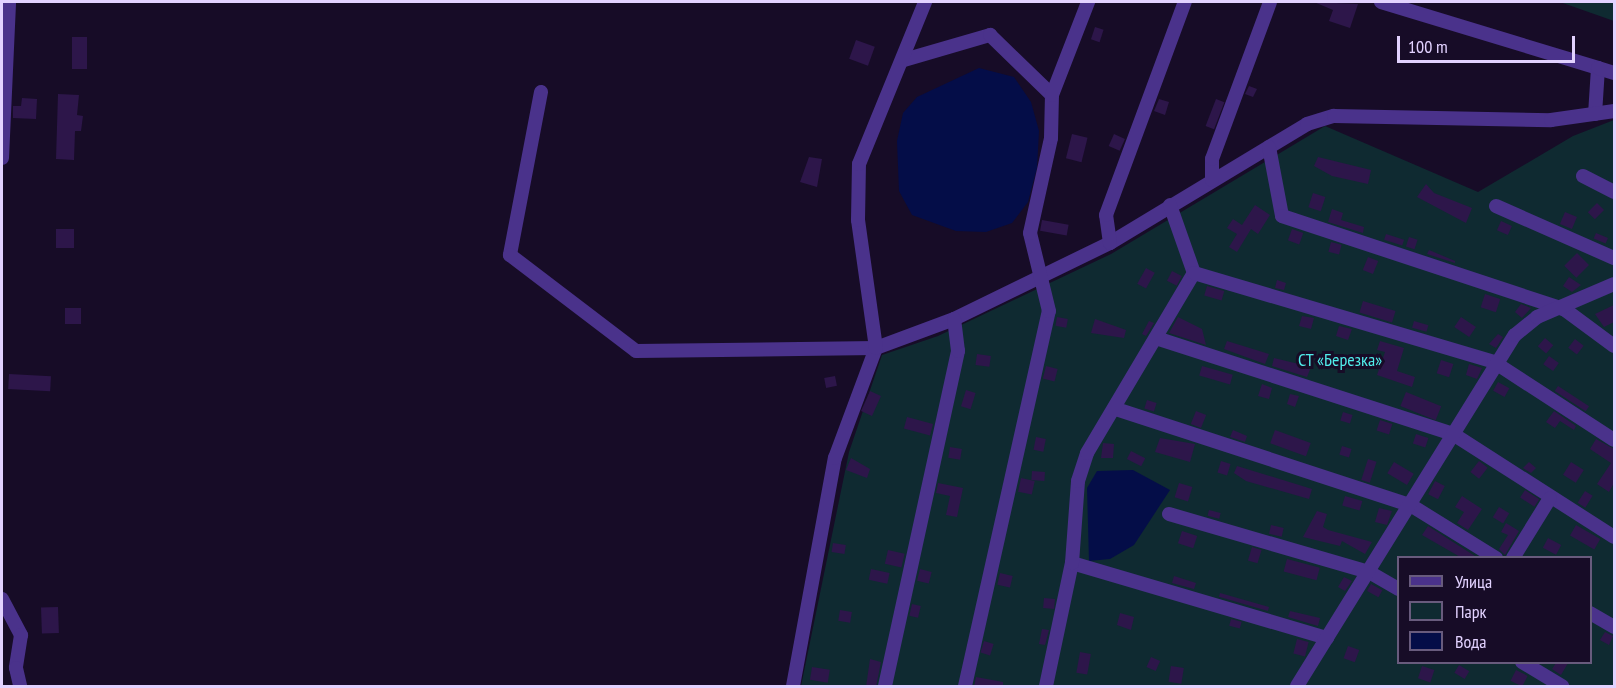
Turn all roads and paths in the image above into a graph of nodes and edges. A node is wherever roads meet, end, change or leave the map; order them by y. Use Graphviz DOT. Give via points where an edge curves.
graph roads {
  1 [pos="925,2"];
  2 [pos="1088,2"];
  3 [pos="1185,2"];
  4 [pos="1270,2"];
  5 [pos="1381,2"];
  6 [pos="7,9"];
  7 [pos="904,60"];
  8 [pos="1598,68"];
  9 [pos="1614,73"];
  10 [pos="541,92"];
  11 [pos="1052,95"];
  12 [pos="1614,111"];
  13 [pos="1595,114"];
  14 [pos="1269,147"];
  15 [pos="2,158"];
  16 [pos="1583,176"];
  17 [pos="1212,180"];
  18 [pos="1614,192"];
  19 [pos="1170,205"];
  20 [pos="1496,206"];
  21 [pos="1110,243"];
  22 [pos="1614,258"];
  23 [pos="1194,273"];
  24 [pos="1045,276"];
  25 [pos="1614,284"];
  26 [pos="1563,309"];
  27 [pos="954,319"];
  28 [pos="1159,339"];
  29 [pos="1614,346"];
  30 [pos="876,348"];
  31 [pos="1494,362"];
  32 [pos="1116,409"];
  33 [pos="1453,434"];
  34 [pos="1614,440"];
  35 [pos="1550,498"];
  36 [pos="1412,506"];
  37 [pos="1169,514"];
  38 [pos="1614,537"];
  39 [pos="1493,556"];
  40 [pos="1515,556"];
  41 [pos="1072,563"];
  42 [pos="1369,572"];
  43 [pos="1397,589"];
  44 [pos="2,599"];
  45 [pos="1592,614"];
  46 [pos="1614,627"];
  47 [pos="1327,639"];
  48 [pos="1524,664"];
  49 [pos="20,687"];
  50 [pos="793,687"];
  51 [pos="885,687"];
  52 [pos="965,687"];
  53 [pos="1046,687"];
  54 [pos="1297,687"];
  55 [pos="1562,687"];
  1 -- 7 [label="street"];
  2 -- 11 [label="street"];
  3 -- 21 [label="street" via="1106,215"];
  4 -- 17 [label="street" via="1212,159"];
  5 -- 8 [label="street"];
  6 -- 15 [label="street"];
  7 -- 11 [label="street" via="990,35"];
  7 -- 30 [label="street" via="859,164 858,220"];
  8 -- 9 [label="street"];
  8 -- 13 [label="street"];
  10 -- 30 [label="street" via="510,255 636,351"];
  11 -- 24 [label="street" via="1051,138 1030,233"];
  12 -- 13 [label="street"];
  13 -- 14 [label="street" via="1551,120 1334,116 1307,124"];
  14 -- 17 [label="street"];
  14 -- 26 [label="street" via="1282,216"];
  16 -- 18 [label="street"];
  17 -- 19 [label="street"];
  19 -- 21 [label="street"];
  19 -- 23 [label="street"];
  20 -- 22 [label="street"];
  21 -- 24 [label="street"];
  23 -- 28 [label="street"];
  23 -- 31 [label="street"];
  24 -- 27 [label="street"];
  24 -- 52 [label="street" via="1049,311"];
  25 -- 26 [label="street"];
  26 -- 29 [label="street"];
  26 -- 31 [label="street" via="1537,317"];
  27 -- 30 [label="street"];
  27 -- 51 [label="street" via="958,351"];
  28 -- 32 [label="street"];
  28 -- 33 [label="street"];
  30 -- 50 [label="street" via="835,458"];
  31 -- 33 [label="street"];
  31 -- 34 [label="street"];
  32 -- 36 [label="street" via="1265,462"];
  32 -- 41 [label="street" via="1087,453 1078,481"];
  33 -- 35 [label="street"];
  33 -- 36 [label="street"];
  35 -- 38 [label="street"];
  35 -- 40 [label="street"];
  36 -- 39 [label="street"];
  36 -- 42 [label="street"];
  37 -- 42 [label="street"];
  41 -- 47 [label="street"];
  41 -- 53 [label="street"];
  42 -- 43 [label="street"];
  42 -- 47 [label="street"];
  44 -- 49 [label="street" via="21,635 16,668"];
  45 -- 46 [label="street"];
  47 -- 54 [label="street"];
  48 -- 55 [label="street"];
}
